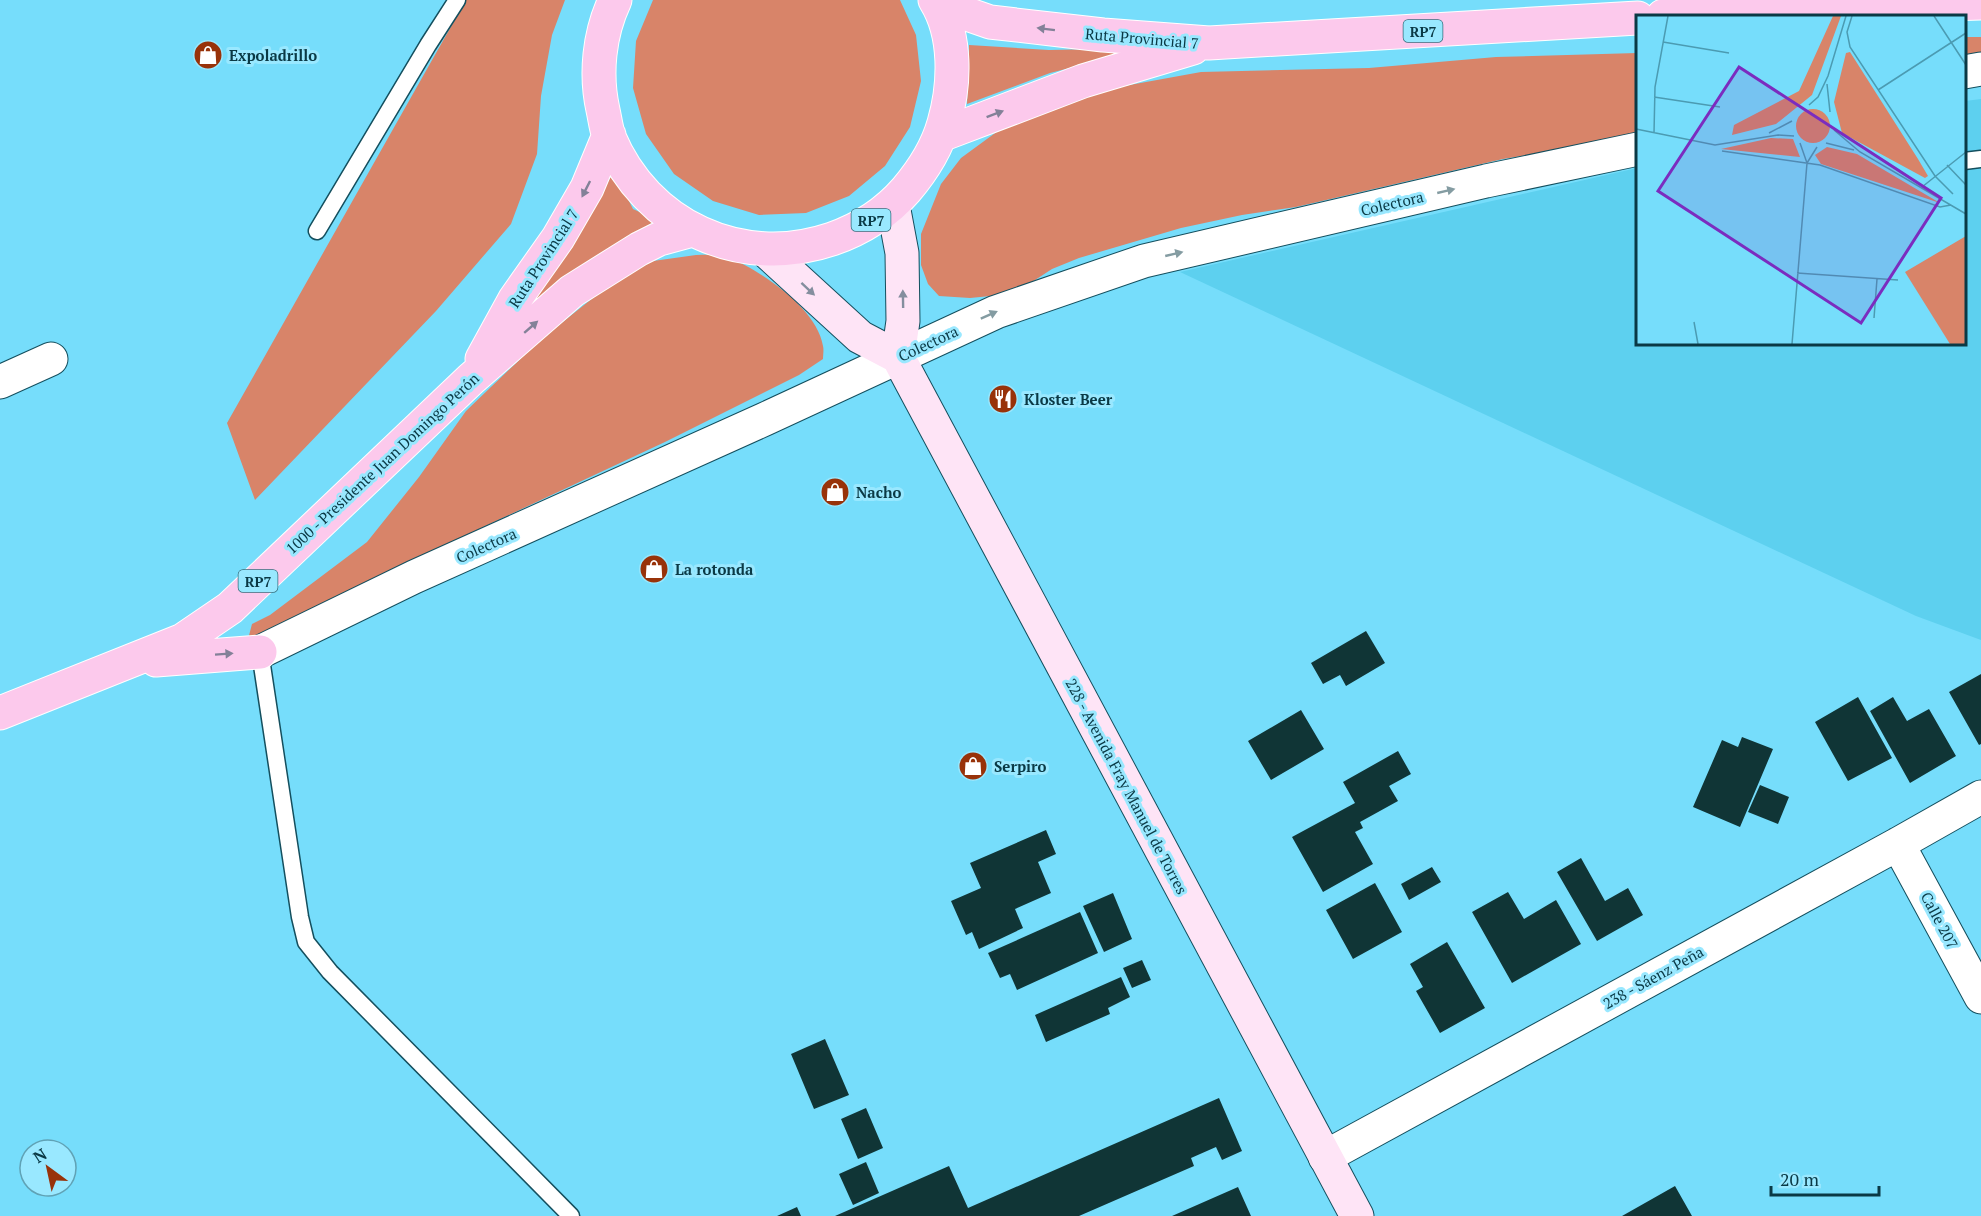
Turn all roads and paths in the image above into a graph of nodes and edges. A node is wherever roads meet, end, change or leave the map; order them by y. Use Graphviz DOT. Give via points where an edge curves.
graph roads {
  1 [pos="457,0"];
  2 [pos="615,0"];
  3 [pos="937,2"];
  4 [pos="1981,3"];
  5 [pos="1799,4"];
  6 [pos="1674,15"];
  7 [pos="1636,18"];
  8 [pos="1209,43"];
  9 [pos="1981,69"];
  10 [pos="1966,72"];
  11 [pos="609,135"];
  12 [pos="941,135"];
  13 [pos="1636,149"];
  14 [pos="1981,159"];
  15 [pos="1966,161"];
  16 [pos="893,205"];
  17 [pos="692,230"];
  18 [pos="317,231"];
  19 [pos="765,250"];
  20 [pos="898,357"];
  21 [pos="51,359"];
  22 [pos="471,379"];
  23 [pos="0,382"];
  24 [pos="260,652"];
  25 [pos="124,663"];
  26 [pos="0,713"];
  27 [pos="1981,797"];
  28 [pos="1898,844"];
  29 [pos="1981,997"];
  30 [pos="1325,1157"];
  31 [pos="572,1216"];
  32 [pos="1357,1216"];
  1 -- 18 [label="lane"];
  2 -- 11 [label="main road, RP7" via="599,55 600,96"];
  8 -- 3 [label="main road, Ruta Provincial 7 / RP7, one-way" via="990,22"];
  3 -- 12 [label="main road, RP7" via="947,30 952,82"];
  4 -- 5 [label="main road"];
  5 -- 6 [label="main road"];
  7 -- 8 [label="main road, RP7"];
  12 -- 8 [label="main road, Ruta Provincial 7 / RP7, one-way" via="1083,81"];
  9 -- 10 [label="street"];
  11 -- 17 [label="main road, RP7" via="628,173 656,205"];
  11 -- 22 [label="main road, Ruta Provincial 7 / RP7, one-way" via="587,188 515,299"];
  12 -- 16 [label="main road, RP7" via="921,172"];
  20 -- 13 [label="street, Colectora, one-way" via="996,312 1144,261"];
  14 -- 15 [label="lane"];
  16 -- 19 [label="main road, RP7" via="855,231 811,246"];
  20 -- 16 [label="main road, one-way" via="903,321 902,253"];
  17 -- 19 [label="main road, RP7" via="727,244"];
  22 -- 17 [label="main road, 1000 - Presidente Juan Domingo Perón / RP7, one-way" via="572,291 639,249"];
  19 -- 20 [label="main road, one-way" via="860,337"];
  20 -- 24 [label="street, Colectora" via="414,577"];
  20 -- 30 [label="main road, 228 - Avenida Fray Manuel de Torres"];
  21 -- 23 [label="street"];
  22 -- 25 [label="main road, 1000 - Presidente Juan Domingo Perón / RP7" via="230,608 183,640"];
  25 -- 24 [label="main road, one-way"];
  24 -- 31 [label="lane" via="306,942 338,980"];
  25 -- 26 [label="main road, 1000 - Presidente Juan Domingo Perón / RP7"];
  27 -- 28 [label="street, 238 - Sáenz Peña"];
  28 -- 29 [label="street, Calle 207"];
  28 -- 30 [label="street, 238 - Sáenz Peña"];
  30 -- 32 [label="main road, 228 - Avenida Fray Manuel de Torres"];
}
